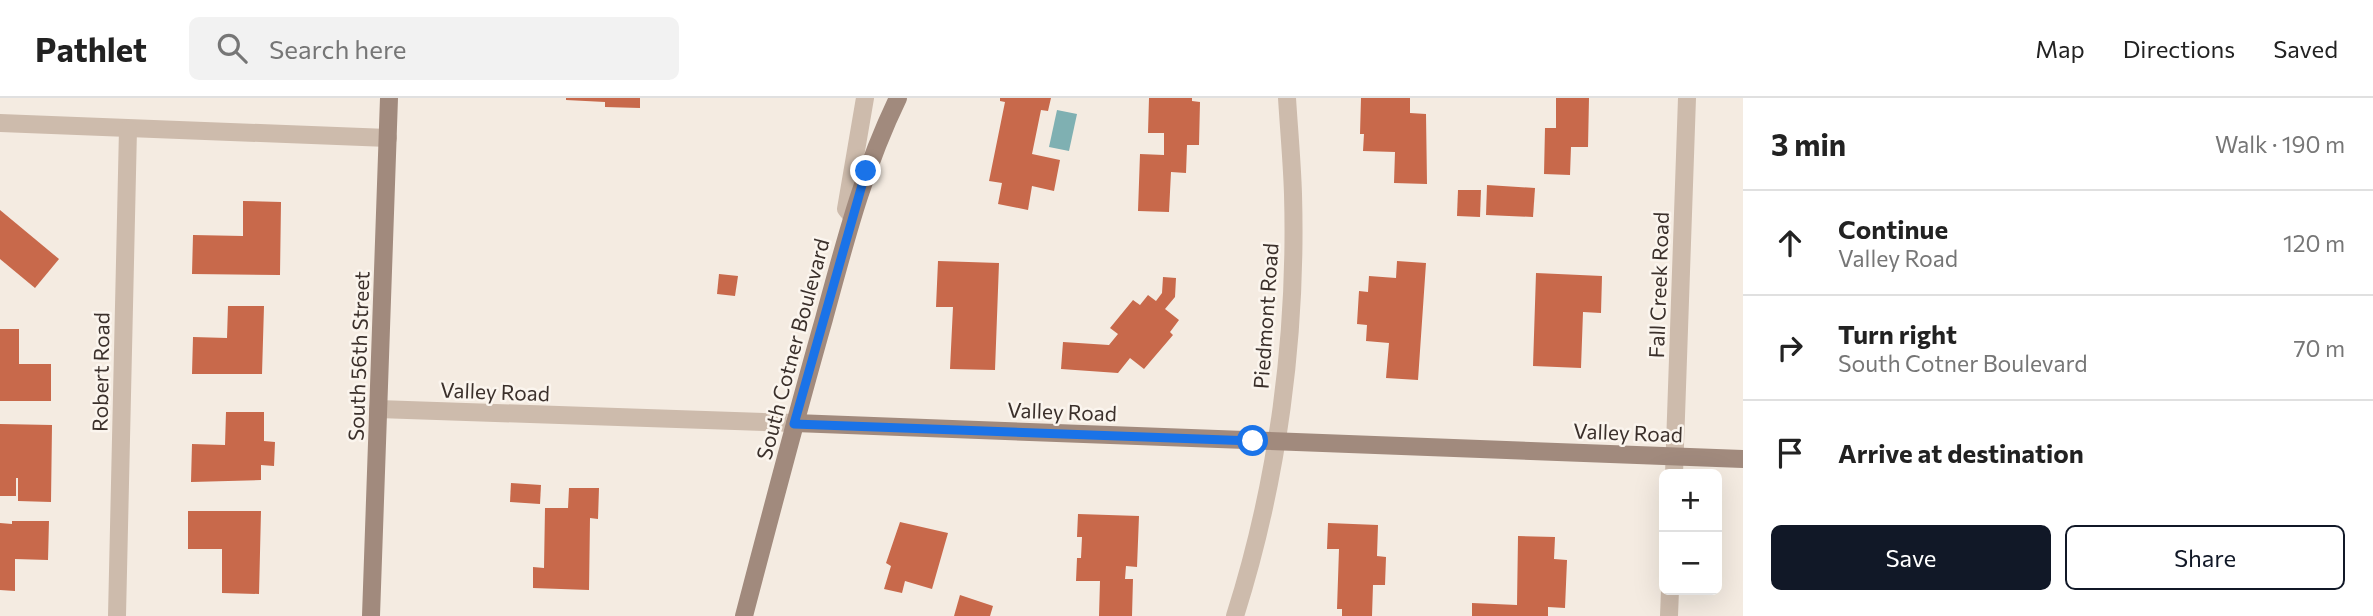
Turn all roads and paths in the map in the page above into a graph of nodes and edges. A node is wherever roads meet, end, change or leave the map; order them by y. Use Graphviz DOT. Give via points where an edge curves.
graph roads {
  1 [pos="389,98"];
  2 [pos="865,98"];
  3 [pos="898,98"];
  4 [pos="1287,98"];
  5 [pos="1687,98"];
  6 [pos="0,123"];
  7 [pos="128,129"];
  8 [pos="388,138"];
  9 [pos="852,216"];
  10 [pos="378,409"];
  11 [pos="794,424"];
  12 [pos="1276,442"];
  13 [pos="1743,459"];
  14 [pos="1674,465"];
  15 [pos="1670,595"];
  16 [pos="117,616"];
  17 [pos="371,616"];
  18 [pos="744,616"];
  19 [pos="1235,616"];
  20 [pos="1669,616"];
  1 -- 8 [label="main road, South 56th Street"];
  2 -- 9 [label="street" via="846,209"];
  3 -- 9 [label="main road, South Cotner Boulevard"];
  4 -- 12 [label="street, Piedmont Road" via="1292,270"];
  5 -- 14 [label="street, Fall Creek Road"];
  6 -- 7 [label="street"];
  7 -- 8 [label="street"];
  7 -- 16 [label="street, Robert Road"];
  8 -- 10 [label="main road, South 56th Street"];
  9 -- 11 [label="main road, South Cotner Boulevard"];
  10 -- 11 [label="street, Valley Road"];
  10 -- 17 [label="main road, South 56th Street"];
  11 -- 12 [label="main road, Valley Road"];
  11 -- 18 [label="main road, South Cotner Boulevard"];
  12 -- 14 [label="main road, Valley Road"];
  12 -- 19 [label="street, Piedmont Road"];
  13 -- 14 [label="main road, Valley Road"];
  15 -- 20 [label="street"];
}
